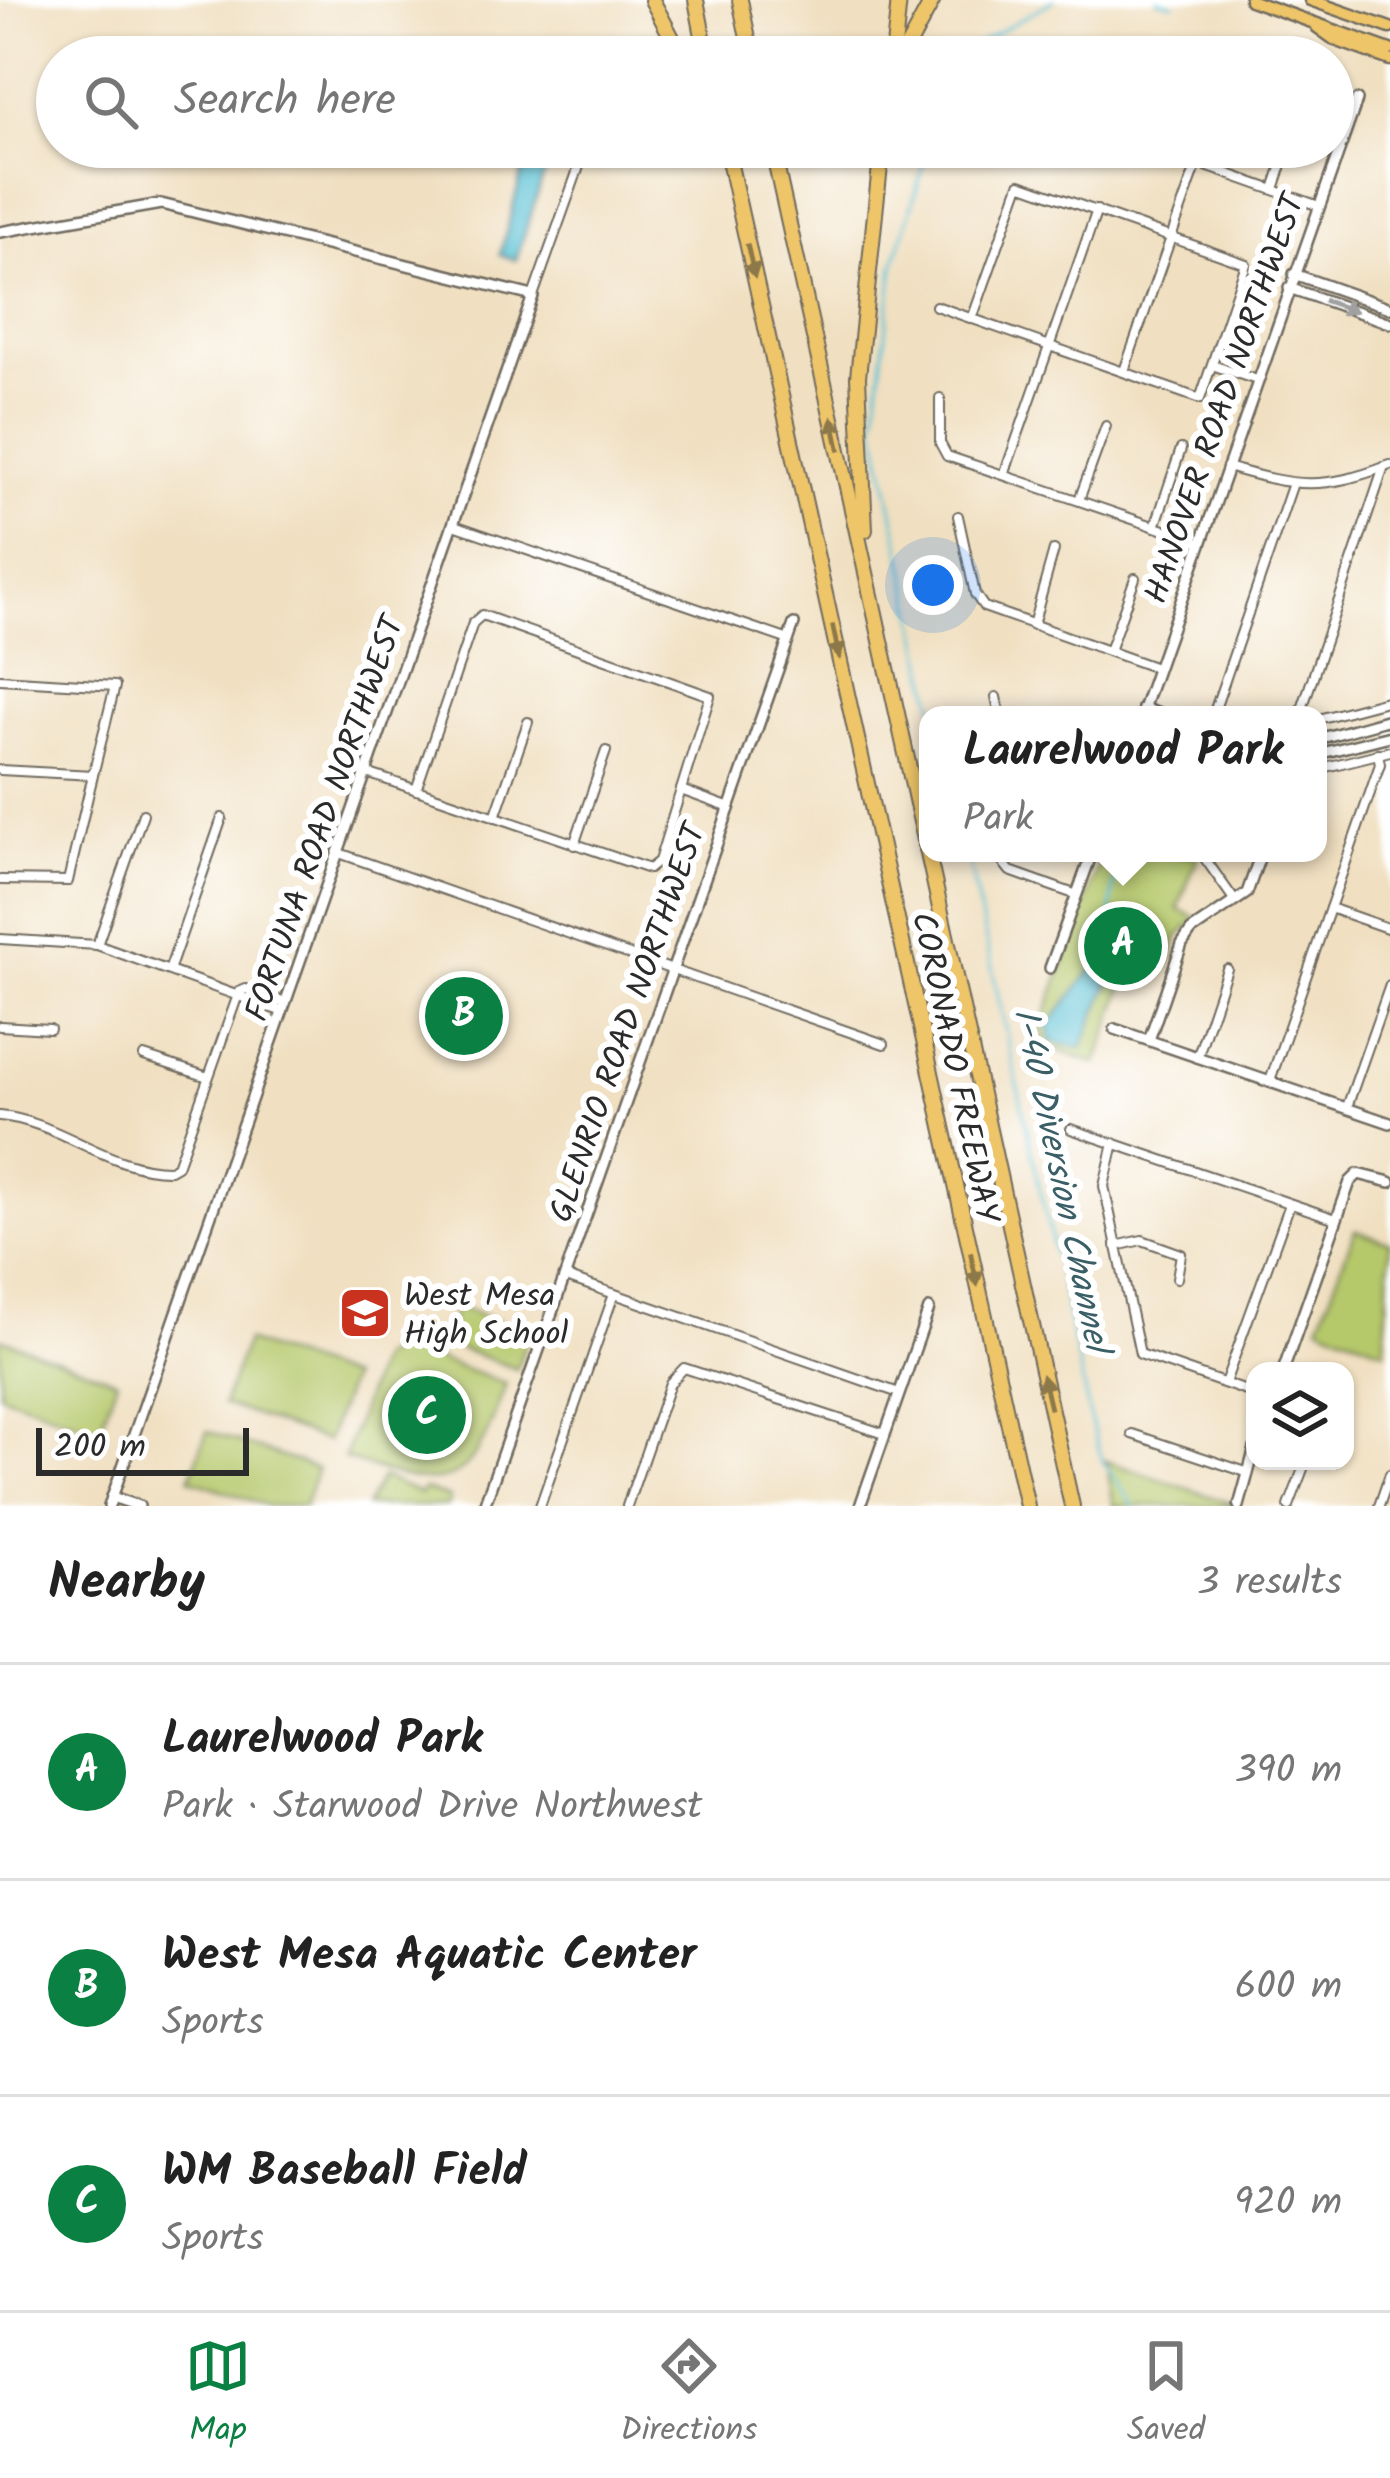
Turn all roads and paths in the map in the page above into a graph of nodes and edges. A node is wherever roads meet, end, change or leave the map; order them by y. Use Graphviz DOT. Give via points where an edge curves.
graph roads {
  1 [pos="652,0"];
  2 [pos="696,0"];
  3 [pos="740,0"];
  4 [pos="899,0"];
  5 [pos="933,0"];
  6 [pos="1250,0"];
  7 [pos="1310,0"];
  8 [pos="1310,21"];
  9 [pos="1390,28"];
  10 [pos="671,36"];
  11 [pos="703,36"];
  12 [pos="748,36"];
  13 [pos="895,36"];
  14 [pos="913,36"];
  15 [pos="1330,36"];
  16 [pos="1351,36"];
  17 [pos="1354,37"];
  18 [pos="1354,47"];
  19 [pos="1390,50"];
  20 [pos="1390,60"];
  21 [pos="1358,100"];
  22 [pos="1354,111"];
  23 [pos="579,168"];
  24 [pos="728,168"];
  25 [pos="777,168"];
  26 [pos="881,168"];
  27 [pos="1195,168"];
  28 [pos="1214,168"];
  29 [pos="1281,168"];
  30 [pos="1333,168"];
  31 [pos="1274,189"];
  32 [pos="1319,206"];
  33 [pos="1096,210"];
  34 [pos="0,232"];
  35 [pos="1171,237"];
  36 [pos="1294,274"];
  37 [pos="1289,288"];
  38 [pos="533,296"];
  39 [pos="936,306"];
  40 [pos="1390,308"];
  41 [pos="973,319"];
  42 [pos="1390,323"];
  43 [pos="1049,345"];
  44 [pos="1212,365"];
  45 [pos="1124,371"];
  46 [pos="1257,380"];
  47 [pos="940,398"];
  48 [pos="1106,426"];
  49 [pos="1181,449"];
  50 [pos="1227,466"];
  51 [pos="1387,466"];
  52 [pos="1004,475"];
  53 [pos="1292,487"];
  54 [pos="1079,500"];
  55 [pos="958,516"];
  56 [pos="454,525"];
  57 [pos="1155,527"];
  58 [pos="1200,542"];
  59 [pos="1054,550"];
  60 [pos="1135,578"];
  61 [pos="870,589"];
  62 [pos="794,624"];
  63 [pos="1034,625"];
  64 [pos="789,640"];
  65 [pos="1109,651"];
  66 [pos="1156,668"];
  67 [pos="0,679"];
  68 [pos="996,697"];
  69 [pos="1390,700"];
  70 [pos="998,706"];
  71 [pos="1144,706"];
  72 [pos="1216,706"];
  73 [pos="1303,706"];
  74 [pos="1327,717"];
  75 [pos="1390,719"];
  76 [pos="528,722"];
  77 [pos="1327,736"];
  78 [pos="1390,736"];
  79 [pos="606,751"];
  80 [pos="1390,751"];
  81 [pos="1327,752"];
  82 [pos="1378,754"];
  83 [pos="1327,767"];
  84 [pos="0,770"];
  85 [pos="367,773"];
  86 [pos="93,775"];
  87 [pos="416,790"];
  88 [pos="682,790"];
  89 [pos="730,808"];
  90 [pos="919,811"];
  91 [pos="143,814"];
  92 [pos="495,817"];
  93 [pos="222,818"];
  94 [pos="574,845"];
  95 [pos="339,853"];
  96 [pos="930,862"];
  97 [pos="1003,862"];
  98 [pos="1089,862"];
  99 [pos="1207,862"];
  100 [pos="1258,862"];
  101 [pos="0,880"];
  102 [pos="1077,895"];
  103 [pos="1235,901"];
  104 [pos="1330,908"];
  105 [pos="1390,929"];
  106 [pos="0,939"];
  107 [pos="97,945"];
  108 [pos="170,968"];
  109 [pos="1051,968"];
  110 [pos="1227,969"];
  111 [pos="673,972"];
  112 [pos="1390,985"];
  113 [pos="239,992"];
  114 [pos="284,1008"];
  115 [pos="0,1026"];
  116 [pos="50,1029"];
  117 [pos="1115,1029"];
  118 [pos="1149,1040"];
  119 [pos="884,1044"];
  120 [pos="145,1056"];
  121 [pos="1197,1058"];
  122 [pos="208,1077"];
  123 [pos="1270,1081"];
  124 [pos="1347,1107"];
  125 [pos="0,1116"];
  126 [pos="1390,1123"];
  127 [pos="1071,1129"];
  128 [pos="1114,1143"];
  129 [pos="1390,1182"];
  130 [pos="1290,1204"];
  131 [pos="1336,1220"];
  132 [pos="1116,1246"];
  133 [pos="566,1277"];
  134 [pos="1177,1279"];
  135 [pos="614,1294"];
  136 [pos="929,1309"];
  137 [pos="1285,1362"];
  138 [pos="1226,1383"];
  139 [pos="1246,1391"];
  140 [pos="899,1393"];
  141 [pos="885,1434"];
  142 [pos="1132,1434"];
  143 [pos="1303,1470"];
  144 [pos="1246,1472"];
  145 [pos="1390,1474"];
  146 [pos="111,1502"];
  147 [pos="139,1506"];
  148 [pos="484,1506"];
  149 [pos="540,1506"];
  150 [pos="627,1506"];
  151 [pos="860,1506"];
  152 [pos="1027,1506"];
  153 [pos="1072,1506"];
  154 [pos="1239,1506"];
  155 [pos="1289,1506"];
  156 [pos="1379,1506"];
  1 -- 10 [label="highway"];
  2 -- 11 [label="highway"];
  3 -- 12 [label="highway"];
  4 -- 13 [label="highway"];
  5 -- 14 [label="highway"];
  6 -- 8 [label="main road"];
  7 -- 9 [label="main road"];
  8 -- 15 [label="main road"];
  8 -- 16 [label="main road"];
  17 -- 19 [label="main road"];
  18 -- 20 [label="main road"];
  21 -- 22 [label="street, HANOVER ROAD NORTHWEST"];
  23 -- 38 [label="street, FORTUNA ROAD NORTHWEST"];
  24 -- 152 [label="highway, CORONADO FREEWAY, one-way"];
  61 -- 25 [label="highway, CORONADO FREEWAY, one-way"];
  26 -- 61 [label="highway" via="858,377"];
  27 -- 35 [label="street"];
  28 -- 31 [label="street"];
  29 -- 31 [label="street"];
  30 -- 32 [label="street, HANOVER ROAD NORTHWEST"];
  31 -- 32 [label="street"];
  32 -- 36 [label="street, HANOVER ROAD NORTHWEST"];
  33 -- 35 [label="street"];
  33 -- 41 [label="street" via="1020,184"];
  33 -- 43 [label="street"];
  34 -- 38 [label="street" via="161,204"];
  35 -- 44 [label="street" via="1246,265"];
  35 -- 45 [label="street"];
  36 -- 37 [label="street, HANOVER ROAD NORTHWEST"];
  36 -- 40 [label="street"];
  37 -- 42 [label="street, one-way"];
  37 -- 46 [label="street, HANOVER ROAD NORTHWEST"];
  38 -- 56 [label="street, FORTUNA ROAD NORTHWEST"];
  39 -- 41 [label="street"];
  41 -- 43 [label="street"];
  43 -- 45 [label="street"];
  43 -- 52 [label="street"];
  44 -- 45 [label="street" via="1200,399"];
  44 -- 46 [label="street"];
  46 -- 50 [label="street, HANOVER ROAD NORTHWEST"];
  47 -- 52 [label="street" via="943,451"];
  48 -- 54 [label="street"];
  49 -- 57 [label="street"];
  50 -- 53 [label="street"];
  50 -- 58 [label="street, HANOVER ROAD NORTHWEST"];
  51 -- 53 [label="street" via="1331,485"];
  51 -- 73 [label="street"];
  52 -- 54 [label="street"];
  53 -- 72 [label="street"];
  54 -- 57 [label="street"];
  55 -- 63 [label="street" via="979,602"];
  56 -- 64 [label="street"];
  56 -- 85 [label="street, FORTUNA ROAD NORTHWEST"];
  57 -- 58 [label="street"];
  58 -- 66 [label="street, HANOVER ROAD NORTHWEST"];
  59 -- 63 [label="street"];
  60 -- 65 [label="street"];
  90 -- 61 [label="highway, CORONADO FREEWAY, one-way"];
  62 -- 64 [label="street, GLENRIO ROAD NORTHWEST"];
  63 -- 65 [label="street"];
  64 -- 89 [label="street, GLENRIO ROAD NORTHWEST"];
  65 -- 66 [label="street"];
  66 -- 71 [label="street, HANOVER ROAD NORTHWEST"];
  67 -- 86 [label="street" via="116,686"];
  68 -- 70 [label="street"];
  69 -- 74 [label="street"];
  75 -- 77 [label="street"];
  76 -- 92 [label="street"];
  78 -- 81 [label="street"];
  79 -- 94 [label="street"];
  80 -- 82 [label="street"];
  82 -- 83 [label="street"];
  82 -- 104 [label="street"];
  84 -- 86 [label="street"];
  85 -- 87 [label="street"];
  85 -- 95 [label="street, FORTUNA ROAD NORTHWEST"];
  86 -- 101 [label="street" via="68,881"];
  87 -- 88 [label="street" via="482,615 710,696"];
  87 -- 92 [label="street"];
  88 -- 89 [label="street"];
  88 -- 94 [label="street" via="659,861 649,869"];
  89 -- 111 [label="street, GLENRIO ROAD NORTHWEST"];
  91 -- 107 [label="street"];
  92 -- 94 [label="street"];
  93 -- 108 [label="street"];
  95 -- 111 [label="street"];
  95 -- 114 [label="street, FORTUNA ROAD NORTHWEST"];
  153 -- 96 [label="highway, CORONADO FREEWAY, one-way"];
  97 -- 102 [label="street"];
  98 -- 102 [label="street"];
  99 -- 103 [label="street"];
  100 -- 103 [label="street" via="1247,893"];
  102 -- 109 [label="street"];
  103 -- 118 [label="street" via="1182,944"];
  104 -- 105 [label="street"];
  104 -- 123 [label="street"];
  106 -- 107 [label="street"];
  107 -- 108 [label="street"];
  108 -- 113 [label="street"];
  110 -- 121 [label="street"];
  111 -- 119 [label="street"];
  111 -- 133 [label="street, GLENRIO ROAD NORTHWEST"];
  112 -- 124 [label="street"];
  113 -- 114 [label="street"];
  113 -- 122 [label="street"];
  114 -- 146 [label="street, FORTUNA ROAD NORTHWEST"];
  115 -- 116 [label="street"];
  117 -- 118 [label="street"];
  118 -- 121 [label="street"];
  120 -- 122 [label="street"];
  121 -- 123 [label="street"];
  122 -- 125 [label="street" via="170,1170"];
  123 -- 124 [label="street"];
  124 -- 126 [label="street"];
  127 -- 128 [label="street"];
  128 -- 130 [label="street"];
  128 -- 132 [label="street" via="1104,1186"];
  129 -- 131 [label="street" via="1358,1174"];
  130 -- 131 [label="street"];
  130 -- 138 [label="street"];
  131 -- 137 [label="street"];
  132 -- 134 [label="street" via="1142,1240 1181,1254"];
  132 -- 138 [label="street" via="1140,1354"];
  133 -- 135 [label="street"];
  133 -- 148 [label="street, GLENRIO ROAD NORTHWEST"];
  135 -- 140 [label="street"];
  135 -- 149 [label="street"];
  136 -- 140 [label="street"];
  138 -- 139 [label="street"];
  140 -- 141 [label="street"];
  141 -- 150 [label="street" via="684,1368 670,1383"];
  141 -- 151 [label="street"];
  142 -- 144 [label="street"];
  143 -- 155 [label="street"];
  144 -- 154 [label="street"];
  145 -- 156 [label="street"];
  146 -- 147 [label="street"];
}
